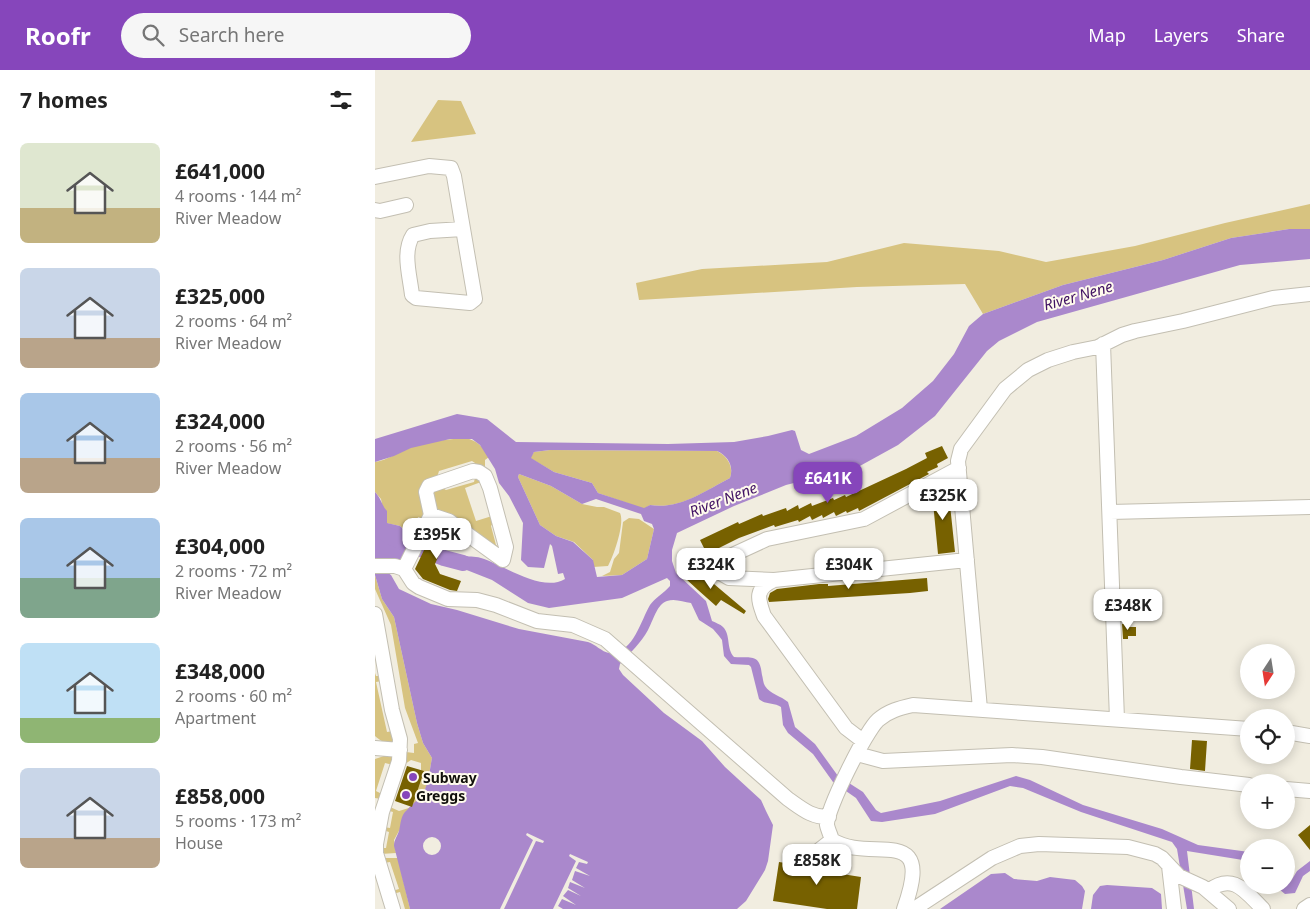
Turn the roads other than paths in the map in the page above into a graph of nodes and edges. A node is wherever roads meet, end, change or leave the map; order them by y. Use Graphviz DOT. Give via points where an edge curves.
graph roads {
  1 [pos="375,177"];
  2 [pos="406,205"];
  3 [pos="375,210"];
  4 [pos="463,229"];
  5 [pos="1310,294"];
  6 [pos="1103,344"];
  7 [pos="959,468"];
  8 [pos="1310,507"];
  9 [pos="1110,512"];
  10 [pos="431,516"];
  11 [pos="967,560"];
  12 [pos="381,566"];
  13 [pos="405,569"];
  14 [pos="774,580"];
  15 [pos="375,614"];
  16 [pos="980,709"];
  17 [pos="1117,719"];
  18 [pos="1240,728"];
  19 [pos="1295,734"];
  20 [pos="1310,736"];
  21 [pos="375,748"];
  22 [pos="860,748"];
  23 [pos="400,750"];
  24 [pos="1240,784"];
  25 [pos="1295,790"];
  26 [pos="1310,791"];
  27 [pos="829,817"];
  28 [pos="832,840"];
  29 [pos="794,856"];
  30 [pos="1169,866"];
  31 [pos="1208,891"];
  32 [pos="1310,905"];
  33 [pos="393,909"];
  34 [pos="904,909"];
  35 [pos="914,909"];
  36 [pos="1174,909"];
  37 [pos="1229,909"];
  38 [pos="1263,909"];
  39 [pos="1304,909"];
  1 -- 4 [label="street" via="429,166 451,168"];
  2 -- 3 [label="street"];
  4 -- 4 [label="street" via="475,299 471,303 412,295 407,252 413,235"];
  5 -- 6 [label="street" via="1273,298 1135,331"];
  6 -- 7 [label="street" via="1059,355 1020,375 1005,389 964,444 959,454"];
  6 -- 9 [label="street"];
  7 -- 11 [label="street"];
  7 -- 14 [label="street" via="864,519 767,539 715,563 721,574 729,578"];
  8 -- 9 [label="street"];
  9 -- 17 [label="street"];
  10 -- 10 [label="street" via="449,522 503,560 506,547 483,474 473,471 429,486 426,497"];
  10 -- 13 [label="street"];
  11 -- 14 [label="street"];
  11 -- 16 [label="street"];
  12 -- 13 [label="street"];
  13 -- 27 [label="street" via="419,588 448,599 477,600 537,621 573,625 605,639 809,814"];
  14 -- 22 [label="street" via="764,585 759,594 764,616"];
  15 -- 23 [label="street"];
  16 -- 17 [label="street"];
  16 -- 22 [label="street" via="913,705 895,709 876,722"];
  17 -- 18 [label="street"];
  19 -- 20 [label="street"];
  21 -- 23 [label="street"];
  22 -- 24 [label="street" via="874,760 883,761 1012,755"];
  22 -- 27 [label="street"];
  23 -- 33 [label="street" via="376,844"];
  25 -- 26 [label="street"];
  27 -- 28 [label="street" via="827,825"];
  28 -- 29 [label="street" via="809,858"];
  28 -- 34 [label="street" via="842,846 893,850 907,856 913,874"];
  30 -- 31 [label="street" via="1179,876"];
  30 -- 35 [label="street" via="1155,854 1128,847 1019,846 992,858"];
  30 -- 36 [label="street"];
  31 -- 37 [label="street"];
  31 -- 38 [label="street" via="1217,884 1232,882"];
  32 -- 39 [label="street"];
}
